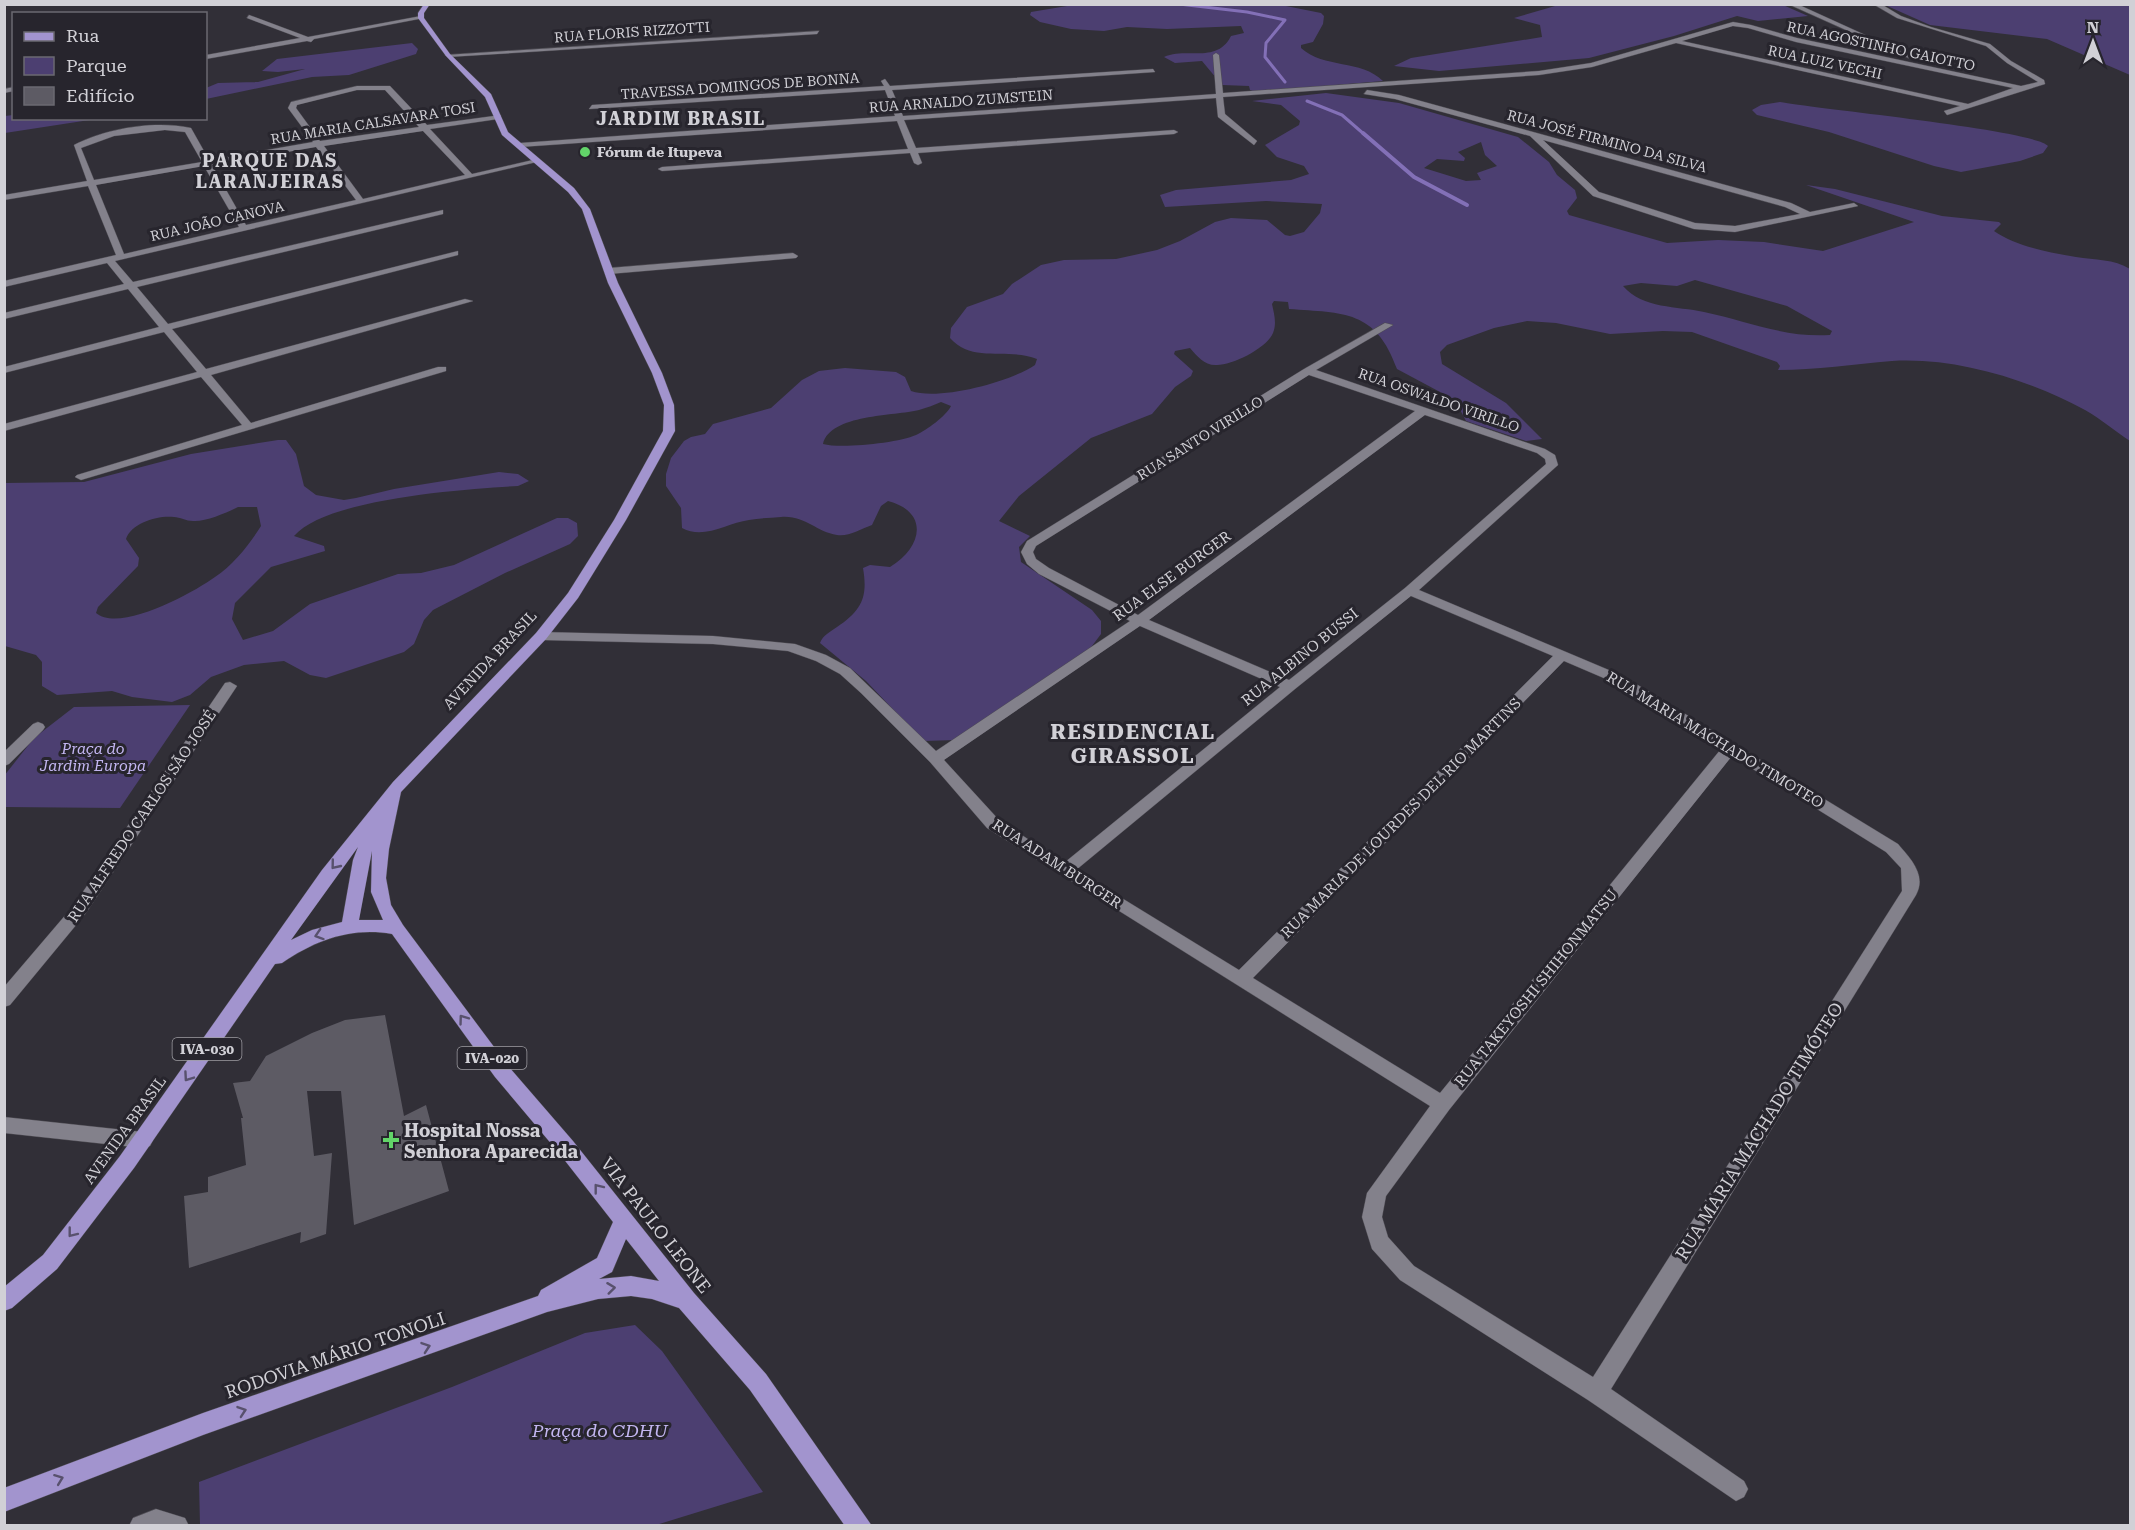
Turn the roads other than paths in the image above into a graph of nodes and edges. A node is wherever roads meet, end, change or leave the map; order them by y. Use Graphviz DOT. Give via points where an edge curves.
graph roads {
  1 [pos="427,4"];
  2 [pos="1791,4"];
  3 [pos="1876,4"];
  4 [pos="249,16"];
  5 [pos="421,18"];
  6 [pos="1738,24"];
  7 [pos="817,32"];
  8 [pos="312,40"];
  9 [pos="1679,42"];
  10 [pos="448,55"];
  11 [pos="1216,55"];
  12 [pos="1910,56"];
  13 [pos="207,57"];
  14 [pos="1899,62"];
  15 [pos="1153,71"];
  16 [pos="1945,72"];
  17 [pos="884,79"];
  18 [pos="1377,86"];
  19 [pos="1350,88"];
  20 [pos="2021,88"];
  21 [pos="888,89"];
  22 [pos="1220,96"];
  23 [pos="1396,97"];
  24 [pos="1965,105"];
  25 [pos="592,107"];
  26 [pos="1947,113"];
  27 [pos="498,117"];
  28 [pos="901,119"];
  29 [pos="424,128"];
  30 [pos="1174,132"];
  31 [pos="1534,135"];
  32 [pos="1254,143"];
  33 [pos="318,144"];
  34 [pos="520,145"];
  35 [pos="913,151"];
  36 [pos="537,161"];
  37 [pos="207,163"];
  38 [pos="918,163"];
  39 [pos="662,169"];
  40 [pos="470,176"];
  41 [pos="92,183"];
  42 [pos="4,198"];
  43 [pos="361,202"];
  44 [pos="1854,206"];
  45 [pos="440,212"];
  46 [pos="1809,215"];
  47 [pos="244,229"];
  48 [pos="455,253"];
  49 [pos="794,256"];
  50 [pos="121,257"];
  51 [pos="109,260"];
  52 [pos="609,271"];
  53 [pos="4,284"];
  54 [pos="130,285"];
  55 [pos="468,301"];
  56 [pos="4,316"];
  57 [pos="1388,325"];
  58 [pos="165,328"];
  59 [pos="442,369"];
  60 [pos="4,370"];
  61 [pos="1308,371"];
  62 [pos="204,374"];
  63 [pos="1423,411"];
  64 [pos="247,425"];
  65 [pos="4,428"];
  66 [pos="1552,465"];
  67 [pos="81,477"];
  68 [pos="1410,591"];
  69 [pos="1139,621"];
  70 [pos="541,636"];
  71 [pos="1562,655"];
  72 [pos="230,686"];
  73 [pos="1290,686"];
  74 [pos="38,727"];
  75 [pos="1731,747"];
  76 [pos="935,759"];
  77 [pos="4,761"];
  78 [pos="398,786"];
  79 [pos="1909,867"];
  80 [pos="1065,871"];
  81 [pos="350,926"];
  82 [pos="397,929"];
  83 [pos="266,966"];
  84 [pos="1240,980"];
  85 [pos="4,1000"];
  86 [pos="1442,1104"];
  87 [pos="4,1125"];
  88 [pos="143,1140"];
  89 [pos="624,1220"];
  90 [pos="686,1300"];
  91 [pos="4,1301"];
  92 [pos="530,1308"];
  93 [pos="1596,1392"];
  94 [pos="1736,1489"];
  95 [pos="4,1500"];
  96 [pos="141,1526"];
  97 [pos="177,1526"];
  98 [pos="860,1526"];
  1 -- 5 [label="main road"];
  2 -- 12 [label="street"];
  3 -- 20 [label="street" via="1929,28 1981,41 2043,82"];
  4 -- 8 [label="street"];
  5 -- 8 [label="street"];
  5 -- 10 [label="main road, AVENIDA BRASIL"];
  6 -- 9 [label="street, RUA ARNALDO ZUMSTEIN"];
  6 -- 14 [label="street, RUA AGOSTINHO GAIOTTO"];
  7 -- 10 [label="street, RUA FLORIS RIZZOTTI"];
  8 -- 13 [label="street"];
  9 -- 18 [label="street, RUA ARNALDO ZUMSTEIN" via="1566,70"];
  9 -- 24 [label="street, RUA LUIZ VECHI"];
  10 -- 27 [label="main road, AVENIDA BRASIL" via="488,96"];
  11 -- 22 [label="street"];
  12 -- 14 [label="street"];
  12 -- 16 [label="street"];
  14 -- 16 [label="street, RUA AGOSTINHO GAIOTTO"];
  15 -- 21 [label="street, TRAVESSA DOMINGOS DE BONNA"];
  16 -- 20 [label="street, RUA AGOSTINHO GAIOTTO"];
  17 -- 21 [label="street"];
  18 -- 19 [label="street, RUA ARNALDO ZUMSTEIN"];
  18 -- 23 [label="street, RUA JOSÉ FIRMINO DA SILVA"];
  19 -- 22 [label="street, RUA ARNALDO ZUMSTEIN"];
  19 -- 23 [label="street, RUA JOSÉ FIRMINO DA SILVA"];
  20 -- 24 [label="street"];
  21 -- 25 [label="street, TRAVESSA DOMINGOS DE BONNA"];
  21 -- 28 [label="street"];
  22 -- 28 [label="street, RUA ARNALDO ZUMSTEIN"];
  22 -- 32 [label="street" via="1221,115"];
  23 -- 31 [label="street, RUA JOSÉ FIRMINO DA SILVA"];
  24 -- 26 [label="street"];
  27 -- 29 [label="street, RUA MARIA CALSAVARA TOSI"];
  27 -- 34 [label="main road, AVENIDA BRASIL" via="505,133"];
  28 -- 34 [label="street, RUA ARNALDO ZUMSTEIN"];
  28 -- 35 [label="street"];
  29 -- 33 [label="street, RUA MARIA CALSAVARA TOSI"];
  29 -- 33 [label="street" via="387,88 357,88 294,104 292,108"];
  29 -- 40 [label="street"];
  30 -- 35 [label="street"];
  31 -- 46 [label="street, RUA JOSÉ FIRMINO DA SILVA" via="1788,205"];
  31 -- 46 [label="street" via="1596,194 1694,226 1736,229"];
  33 -- 37 [label="street, RUA MARIA CALSAVARA TOSI"];
  33 -- 43 [label="street"];
  34 -- 36 [label="main road, AVENIDA BRASIL"];
  35 -- 38 [label="street"];
  35 -- 39 [label="street"];
  36 -- 40 [label="street, RUA JOÃO CANOVA"];
  36 -- 52 [label="main road, AVENIDA BRASIL" via="571,190 586,209"];
  37 -- 41 [label="street, RUA MARIA CALSAVARA TOSI"];
  37 -- 41 [label="street" via="189,130 181,127 116,135 77,147"];
  37 -- 47 [label="street"];
  40 -- 43 [label="street, RUA JOÃO CANOVA"];
  41 -- 42 [label="street, RUA MARIA CALSAVARA TOSI"];
  41 -- 50 [label="street"];
  43 -- 47 [label="street, RUA JOÃO CANOVA"];
  44 -- 46 [label="street"];
  45 -- 54 [label="street"];
  47 -- 50 [label="street, RUA JOÃO CANOVA"];
  48 -- 58 [label="street"];
  49 -- 52 [label="street"];
  50 -- 51 [label="street, RUA JOÃO CANOVA"];
  51 -- 53 [label="street, RUA JOÃO CANOVA"];
  51 -- 54 [label="street"];
  52 -- 70 [label="main road, AVENIDA BRASIL" via="669,405 669,431 597,557"];
  54 -- 56 [label="street"];
  54 -- 58 [label="street"];
  55 -- 62 [label="street"];
  57 -- 61 [label="street, RUA SANTO VIRILLO"];
  58 -- 60 [label="street"];
  58 -- 62 [label="street"];
  59 -- 64 [label="street"];
  61 -- 63 [label="street, RUA OSWALDO VIRILLO"];
  61 -- 69 [label="street, RUA SANTO VIRILLO" via="1030,543 1027,552 1031,561 1044,571"];
  62 -- 64 [label="street"];
  62 -- 65 [label="street"];
  63 -- 66 [label="street, RUA OSWALDO VIRILLO" via="1541,451 1551,457"];
  63 -- 69 [label="street, RUA ELSE BURGER"];
  64 -- 67 [label="street"];
  66 -- 68 [label="street, RUA ALBINO BUSSI"];
  68 -- 71 [label="street, RUA MARIA MACHADO TIMOTEO"];
  68 -- 73 [label="street, RUA ALBINO BUSSI"];
  69 -- 73 [label="street"];
  69 -- 76 [label="street, RUA ELSE BURGER"];
  70 -- 76 [label="street, RUA ADAM BURGER" via="713,640 790,647 845,671"];
  70 -- 78 [label="main road, AVENIDA BRASIL"];
  71 -- 75 [label="street, RUA MARIA MACHADO TIMOTEO" via="1618,679"];
  71 -- 84 [label="street, RUA MARIA DE LOURDES DEL RIO MARTINS"];
  72 -- 85 [label="street, RUA ALFREDO CARLOS SÃO JOSÉ" via="80,909"];
  73 -- 80 [label="street, RUA ALBINO BUSSI"];
  74 -- 77 [label="street"];
  75 -- 79 [label="street, RUA MARIA MACHADO TIMOTEO" via="1892,848"];
  75 -- 86 [label="street, RUA TAKEYOSHI SHIHONMATSU"];
  76 -- 80 [label="street, RUA ADAM BURGER" via="993,824"];
  78 -- 81 [label="main road" via="373,826 361,860"];
  78 -- 82 [label="main road, VIA PAULO LEONE / IVA-020" via="379,868 383,906"];
  78 -- 83 [label="main road, AVENIDA BRASIL / IVA-030, one-way" via="328,874"];
  79 -- 93 [label="street, RUA MARIA MACHADO TIMÓTEO" via="1910,891"];
  80 -- 84 [label="street, RUA ADAM BURGER"];
  81 -- 82 [label="main road"];
  81 -- 83 [label="main road, one-way" via="298,942"];
  89 -- 82 [label="main road, VIA PAULO LEONE / IVA-020, one-way" via="502,1072"];
  83 -- 88 [label="main road, AVENIDA BRASIL / IVA-030, one-way"];
  84 -- 86 [label="street, RUA ADAM BURGER"];
  86 -- 93 [label="street, RUA TAKEYOSHI SHIHONMATSU" via="1377,1193 1372,1217 1378,1242 1407,1273"];
  87 -- 88 [label="street"];
  88 -- 91 [label="main road, AVENIDA BRASIL / IVA-030, one-way" via="50,1262"];
  89 -- 90 [label="main road, VIA PAULO LEONE / IVA-020"];
  89 -- 92 [label="main road" via="605,1265"];
  92 -- 90 [label="main road, RODOVIA MÁRIO TONOLI, one-way" via="633,1286"];
  90 -- 98 [label="main road, VIA PAULO LEONE / IVA-020" via="758,1382"];
  95 -- 92 [label="main road, RODOVIA MÁRIO TONOLI, one-way" via="203,1424"];
  93 -- 94 [label="street"];
  96 -- 97 [label="street" via="156,1521"];
}
